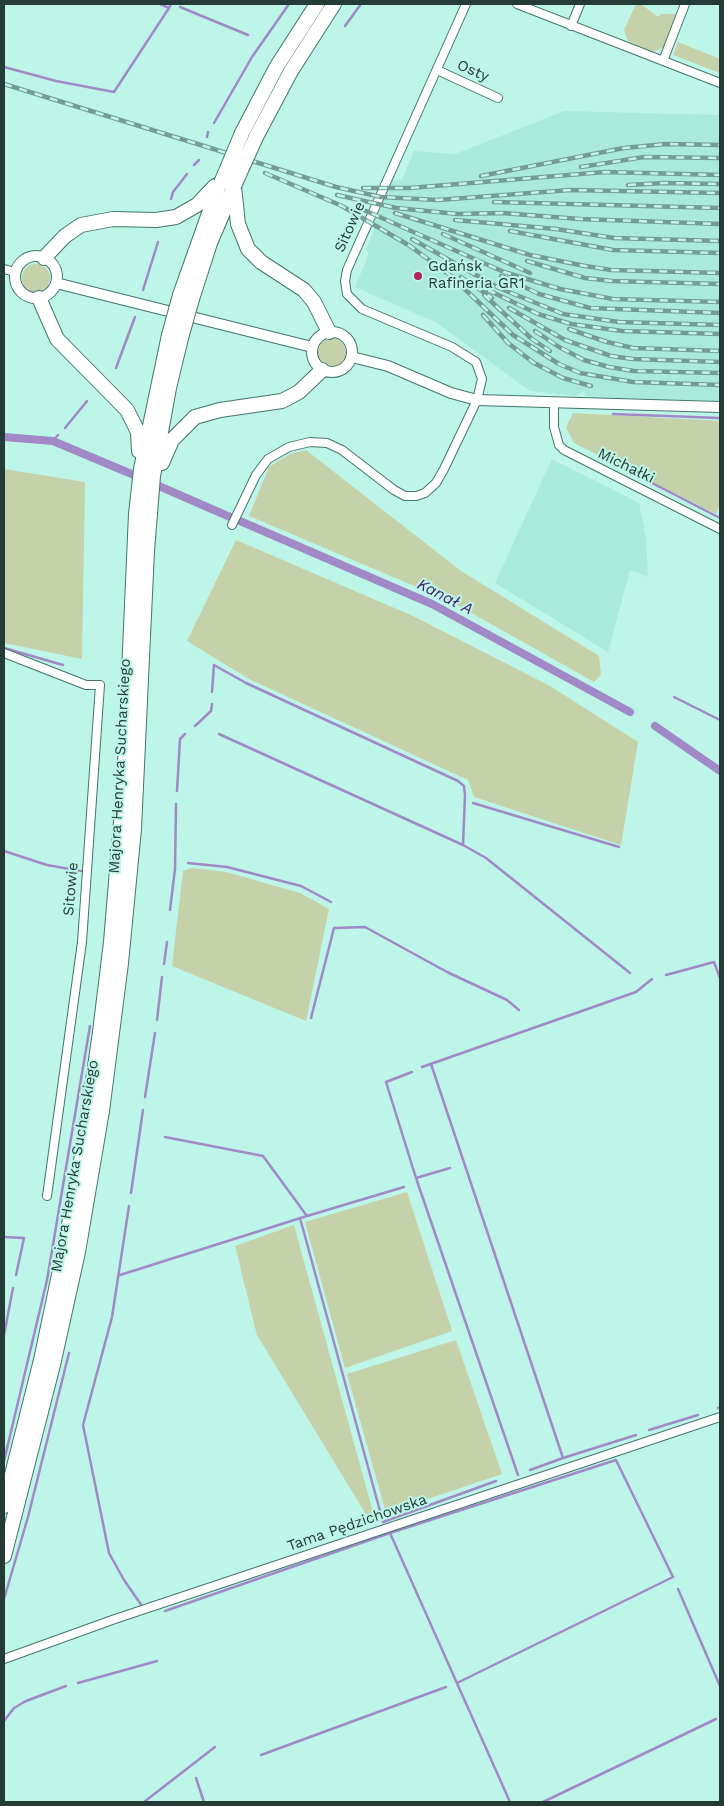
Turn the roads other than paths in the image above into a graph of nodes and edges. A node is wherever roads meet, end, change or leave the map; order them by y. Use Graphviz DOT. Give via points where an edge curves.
graph roads {
  1 [pos="317,4"];
  2 [pos="334,4"];
  3 [pos="466,4"];
  4 [pos="517,4"];
  5 [pos="580,4"];
  6 [pos="685,4"];
  7 [pos="571,26"];
  8 [pos="663,61"];
  9 [pos="437,70"];
  10 [pos="720,83"];
  11 [pos="498,98"];
  12 [pos="249,135"];
  13 [pos="227,184"];
  14 [pos="44,258"];
  15 [pos="4,269"];
  16 [pos="15,272"];
  17 [pos="56,283"];
  18 [pos="39,298"];
  19 [pos="329,332"];
  20 [pos="175,336"];
  21 [pos="312,347"];
  22 [pos="352,357"];
  23 [pos="322,370"];
  24 [pos="477,400"];
  25 [pos="554,403"];
  26 [pos="720,407"];
  27 [pos="141,468"];
  28 [pos="153,476"];
  29 [pos="232,525"];
  30 [pos="720,529"];
  31 [pos="4,653"];
  32 [pos="46,1196"];
  33 [pos="720,1417"];
  34 [pos="4,1506"];
  35 [pos="4,1556"];
  36 [pos="4,1659"];
  1 -- 12 [label="highway, Majora Henryka Sucharskiego" via="277,66"];
  2 -- 12 [label="highway, Majora Henryka Sucharskiego"];
  3 -- 9 [label="street, Sitowie"];
  4 -- 7 [label="street"];
  5 -- 7 [label="street"];
  6 -- 8 [label="street"];
  7 -- 8 [label="street"];
  8 -- 10 [label="street"];
  9 -- 11 [label="street, Osty"];
  9 -- 24 [label="street, Sitowie" via="347,270 345,281 347,294 362,310 463,352 476,362 482,379"];
  12 -- 13 [label="highway, Majora Henryka Sucharskiego, bridge"];
  13 -- 14 [label="highway" via="214,187 197,205 176,217 100,220 81,225"];
  13 -- 19 [label="highway" via="248,249 261,262 304,290"];
  13 -- 20 [label="highway, Majora Henryka Sucharskiego, bridge"];
  14 -- 16 [label="street" via="34,256 24,260"];
  14 -- 17 [label="street" via="55,268"];
  15 -- 16 [label="street"];
  16 -- 18 [label="street" via="15,281 22,293 30,298"];
  17 -- 18 [label="street" via="52,292"];
  17 -- 21 [label="street"];
  18 -- 27 [label="highway" via="57,339 124,405 132,417 138,432 138,464"];
  19 -- 21 [label="street" via="316,339"];
  19 -- 22 [label="street" via="347,338"];
  20 -- 27 [label="highway, Majora Henryka Sucharskiego"];
  20 -- 28 [label="highway, Majora Henryka Sucharskiego"];
  21 -- 23 [label="street" via="312,358"];
  22 -- 23 [label="street" via="342,370 332,373"];
  22 -- 24 [label="street" via="388,366 451,393"];
  23 -- 28 [label="highway" via="299,392 282,401 195,417 172,440 160,469"];
  24 -- 25 [label="street"];
  24 -- 29 [label="street, Sitowie" via="444,470 426,493 405,496 342,450 328,443 310,442 289,447 268,459 256,474"];
  25 -- 26 [label="street"];
  25 -- 30 [label="street, Michałki" via="554,426 564,450"];
  27 -- 34 [label="highway, Majora Henryka Sucharskiego" via="136,514 124,786 100,1032 63,1256"];
  28 -- 35 [label="highway, Majora Henryka Sucharskiego" via="134,828 108,1072 63,1323"];
  31 -- 32 [label="street, Sitowie" via="86,685 100,685 82,942"];
  33 -- 36 [label="street, Tama Pędzichowska"];
}
